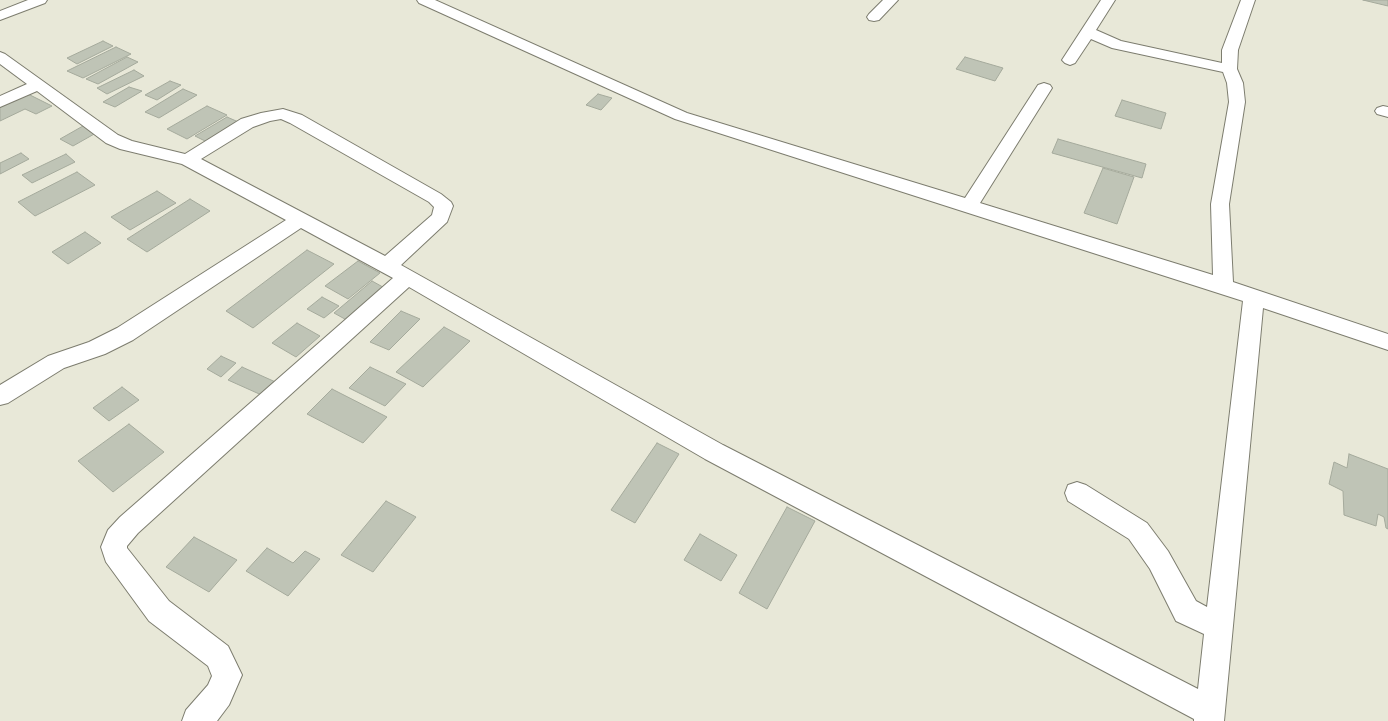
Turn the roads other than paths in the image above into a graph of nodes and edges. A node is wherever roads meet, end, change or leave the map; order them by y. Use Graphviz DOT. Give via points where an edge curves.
graph roads {
  1 [pos="40,0"];
  2 [pos="424,0"];
  3 [pos="891,0"];
  4 [pos="1108,0"];
  5 [pos="1248,0"];
  6 [pos="0,16"];
  7 [pos="874,17"];
  8 [pos="1088,32"];
  9 [pos="0,56"];
  10 [pos="1070,60"];
  11 [pos="1229,69"];
  12 [pos="38,85"];
  13 [pos="1044,88"];
  14 [pos="0,102"];
  15 [pos="188,160"];
  16 [pos="969,206"];
  17 [pos="301,220"];
  18 [pos="397,271"];
  19 [pos="1223,286"];
  20 [pos="1254,297"];
  21 [pos="1388,342"];
  22 [pos="0,396"];
  23 [pos="1077,492"];
  24 [pos="1219,627"];
  25 [pos="1210,716"];
  26 [pos="197,721"];
  1 -- 6 [label="street"];
  2 -- 16 [label="street" via="681,116"];
  3 -- 7 [label="street"];
  4 -- 8 [label="street"];
  5 -- 11 [label="street" via="1230,50"];
  8 -- 10 [label="street"];
  8 -- 11 [label="street" via="1117,45"];
  9 -- 12 [label="street"];
  11 -- 19 [label="street" via="1235,84 1237,102 1220,204"];
  12 -- 14 [label="street"];
  12 -- 15 [label="street" via="112,140"];
  13 -- 16 [label="street"];
  15 -- 17 [label="street"];
  15 -- 18 [label="street" via="247,123 283,114 296,119 435,198 444,206 440,218"];
  16 -- 19 [label="street"];
  17 -- 18 [label="street"];
  17 -- 22 [label="street" via="125,334 97,348 56,362"];
  18 -- 25 [label="street" via="714,452"];
  18 -- 26 [label="street" via="129,524 117,539 115,553 159,611 218,656 227,675 219,695"];
  19 -- 20 [label="street"];
  20 -- 21 [label="street"];
  20 -- 24 [label="street"];
  23 -- 24 [label="street" via="1138,531 1159,560 1186,611"];
  24 -- 25 [label="street"];
}
